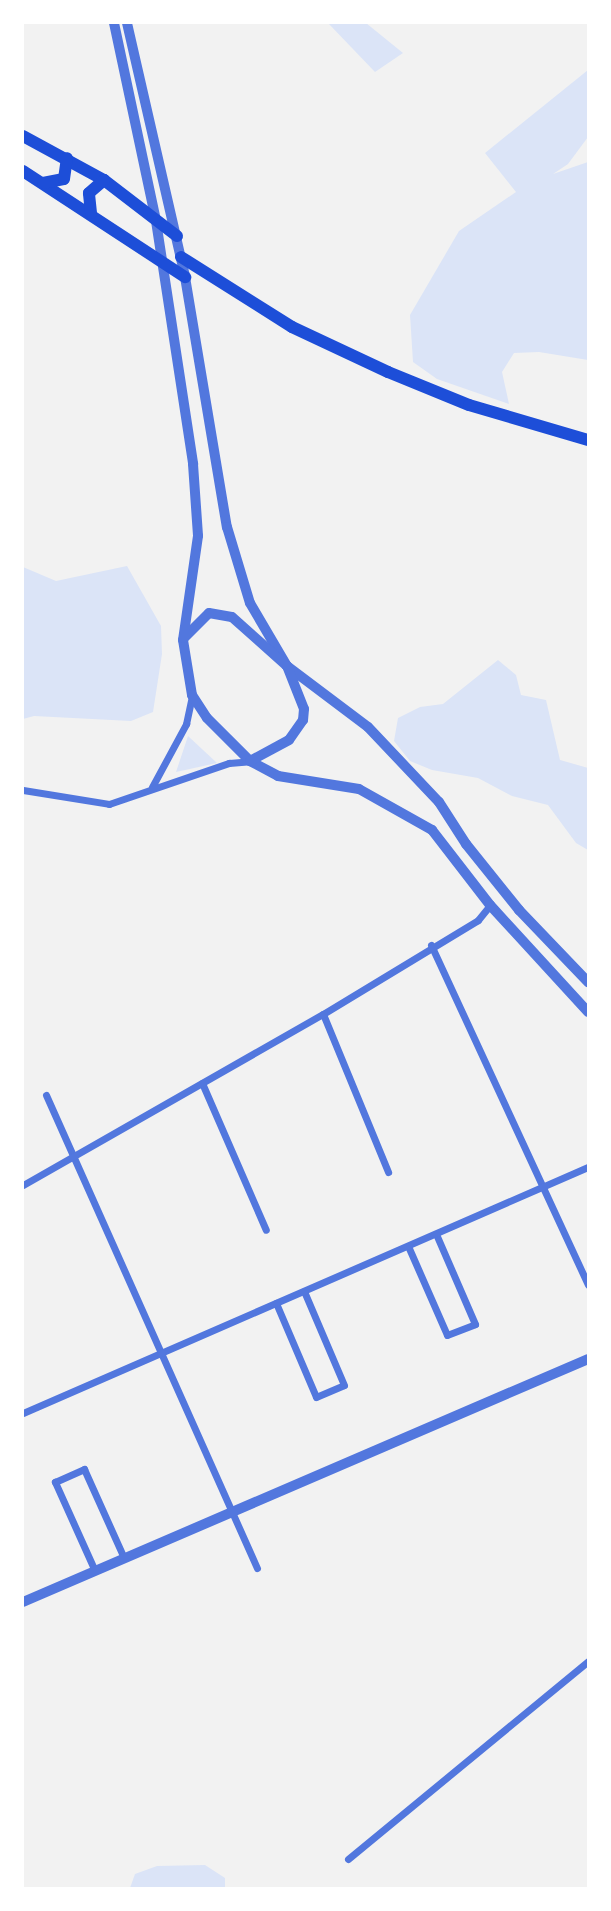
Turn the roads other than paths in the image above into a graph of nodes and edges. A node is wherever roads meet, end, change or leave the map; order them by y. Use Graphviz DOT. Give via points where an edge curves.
graph roads {
  1 [pos="114,23"];
  2 [pos="127,23"];
  3 [pos="23,136"];
  4 [pos="67,158"];
  5 [pos="23,171"];
  6 [pos="104,180"];
  7 [pos="43,183"];
  8 [pos="91,213"];
  9 [pos="156,220"];
  10 [pos="177,236"];
  11 [pos="181,257"];
  12 [pos="161,260"];
  13 [pos="185,276"];
  14 [pos="588,440"];
  15 [pos="183,640"];
  16 [pos="287,666"];
  17 [pos="192,695"];
  18 [pos="250,761"];
  19 [pos="151,788"];
  20 [pos="23,790"];
  21 [pos="490,905"];
  22 [pos="431,945"];
  23 [pos="588,982"];
  24 [pos="588,1012"];
  25 [pos="323,1014"];
  26 [pos="202,1083"];
  27 [pos="46,1095"];
  28 [pos="73,1156"];
  29 [pos="588,1167"];
  30 [pos="388,1172"];
  31 [pos="23,1185"];
  32 [pos="542,1187"];
  33 [pos="266,1230"];
  34 [pos="436,1234"];
  35 [pos="408,1246"];
  36 [pos="588,1285"];
  37 [pos="304,1291"];
  38 [pos="276,1303"];
  39 [pos="161,1353"];
  40 [pos="588,1359"];
  41 [pos="23,1413"];
  42 [pos="232,1512"];
  43 [pos="124,1558"];
  44 [pos="257,1568"];
  45 [pos="95,1571"];
  46 [pos="23,1602"];
  47 [pos="588,1661"];
  48 [pos="348,1859"];
  1 -- 9 [label="street"];
  2 -- 10 [label="street"];
  3 -- 4 [label="main road"];
  4 -- 6 [label="main road"];
  4 -- 7 [label="main road" via="64,179"];
  5 -- 7 [label="main road"];
  6 -- 8 [label="main road" via="89,193"];
  6 -- 9 [label="main road"];
  7 -- 8 [label="main road"];
  8 -- 12 [label="main road"];
  9 -- 10 [label="main road"];
  9 -- 12 [label="street"];
  10 -- 11 [label="street"];
  11 -- 13 [label="street"];
  11 -- 14 [label="main road" via="292,327 388,372 470,405"];
  12 -- 13 [label="main road"];
  12 -- 15 [label="street" via="193,464 198,536"];
  13 -- 16 [label="street" via="227,527 250,603"];
  15 -- 16 [label="street" via="209,613 232,617"];
  15 -- 17 [label="street"];
  16 -- 18 [label="street" via="304,709 303,720 289,740"];
  16 -- 23 [label="street" via="368,727 421,783 519,910"];
  17 -- 18 [label="street" via="207,718"];
  17 -- 19 [label="street" via="186,724"];
  18 -- 19 [label="street"];
  18 -- 21 [label="street" via="278,776 359,789 387,800 446,844"];
  19 -- 20 [label="street" via="109,804"];
  21 -- 22 [label="street" via="478,920"];
  21 -- 24 [label="street"];
  22 -- 25 [label="street"];
  22 -- 32 [label="street"];
  25 -- 26 [label="street"];
  25 -- 30 [label="street"];
  26 -- 28 [label="street"];
  26 -- 33 [label="street"];
  27 -- 28 [label="street"];
  28 -- 31 [label="street"];
  28 -- 39 [label="street"];
  29 -- 32 [label="street"];
  32 -- 34 [label="street"];
  32 -- 36 [label="street"];
  34 -- 35 [label="street"];
  34 -- 35 [label="street" via="475,1324 447,1335"];
  35 -- 37 [label="street"];
  37 -- 38 [label="street"];
  37 -- 38 [label="street" via="344,1385 316,1397"];
  38 -- 39 [label="street"];
  39 -- 41 [label="street"];
  39 -- 42 [label="street"];
  40 -- 42 [label="street"];
  42 -- 43 [label="street"];
  42 -- 44 [label="street"];
  43 -- 45 [label="street"];
  43 -- 45 [label="street" via="84,1469 55,1482"];
  45 -- 46 [label="street"];
  47 -- 48 [label="street"];
}
